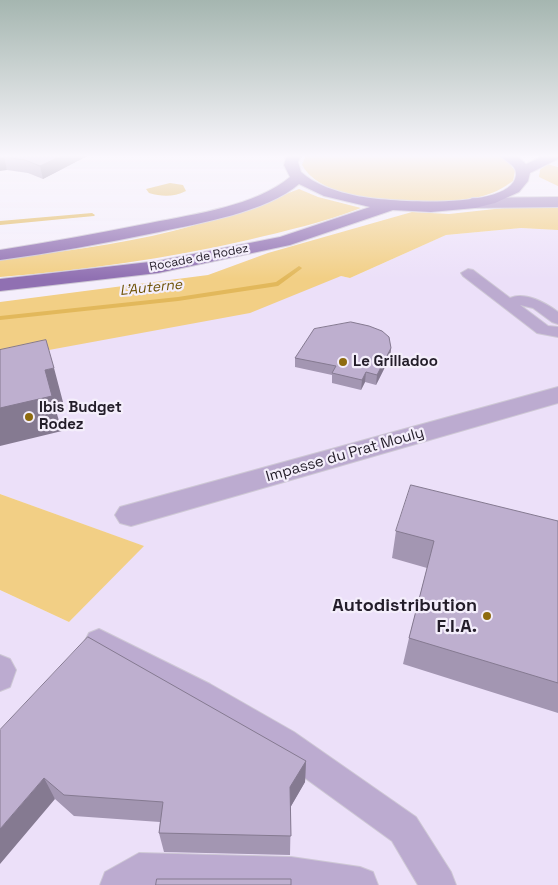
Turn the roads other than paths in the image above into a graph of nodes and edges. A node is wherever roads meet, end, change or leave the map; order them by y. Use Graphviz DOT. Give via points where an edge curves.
graph roads {
  1 [pos="268,196"];
  2 [pos="342,196"];
  3 [pos="494,196"];
  4 [pos="558,202"];
  5 [pos="472,203"];
  6 [pos="393,205"];
  7 [pos="0,255"];
  8 [pos="468,273"];
  9 [pos="482,283"];
  10 [pos="0,285"];
  11 [pos="554,328"];
  12 [pos="558,395"];
  13 [pos="131,515"];
  14 [pos="99,641"];
  15 [pos="0,668"];
  16 [pos="0,678"];
  17 [pos="118,885"];
  18 [pos="360,885"];
  19 [pos="438,885"];
  1 -- 7 [label="main road" via="236,208 69,245"];
  2 -- 6 [label="main road"];
  3 -- 5 [label="main road"];
  4 -- 5 [label="main road"];
  5 -- 6 [label="main road"];
  6 -- 10 [label="main road, Rocade de Rodez" via="284,241 158,267"];
  8 -- 9 [label="lane"];
  9 -- 11 [label="lane"];
  9 -- 11 [label="lane" via="516,300 538,304"];
  12 -- 13 [label="street, Impasse du Prat Mouly"];
  14 -- 19 [label="lane" via="200,694 283,743 404,829"];
  15 -- 16 [label="lane"];
  17 -- 18 [label="lane" via="139,871 291,875"];
}
